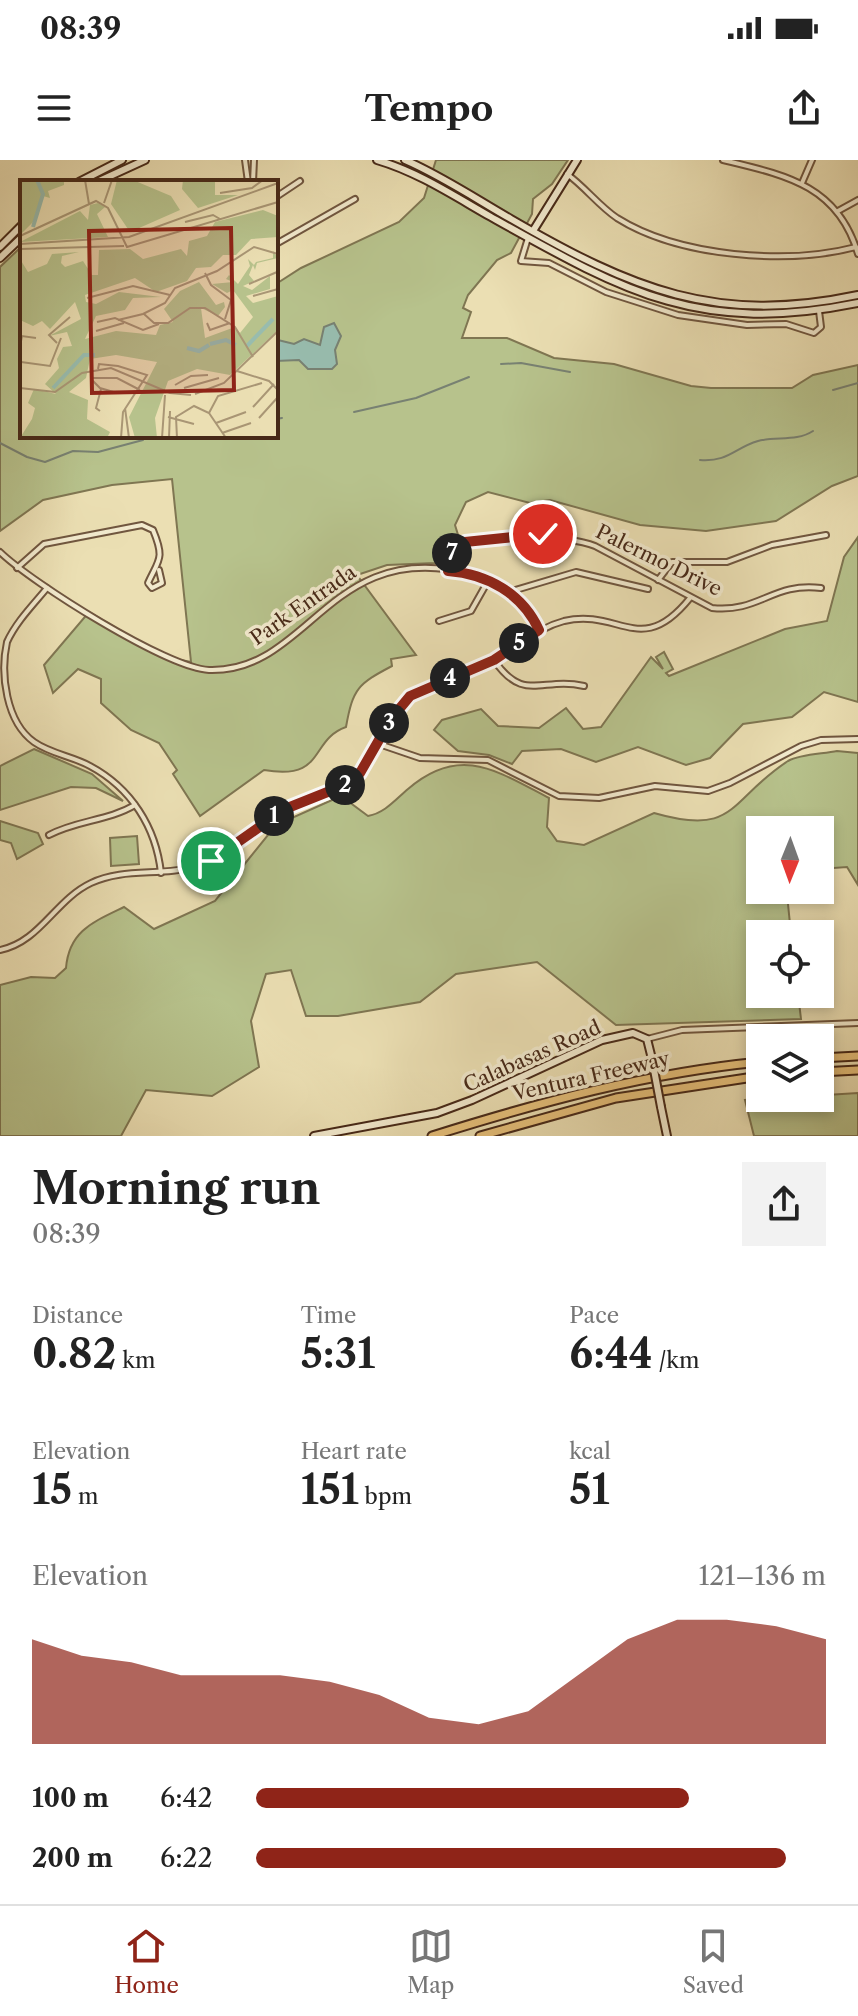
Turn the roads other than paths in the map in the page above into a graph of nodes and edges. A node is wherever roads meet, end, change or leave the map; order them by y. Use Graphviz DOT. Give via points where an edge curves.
graph roads {
  1 [pos="122,160"];
  2 [pos="145,160"];
  3 [pos="245,160"];
  4 [pos="377,160"];
  5 [pos="405,160"];
  6 [pos="577,160"];
  7 [pos="723,160"];
  8 [pos="812,160"];
  9 [pos="254,163"];
  10 [pos="246,167"];
  11 [pos="566,173"];
  12 [pos="83,180"];
  13 [pos="101,180"];
  14 [pos="250,180"];
  15 [pos="300,181"];
  16 [pos="802,183"];
  17 [pos="278,196"];
  18 [pos="355,199"];
  19 [pos="858,200"];
  20 [pos="838,211"];
  21 [pos="20,227"];
  22 [pos="531,235"];
  23 [pos="20,239"];
  24 [pos="278,243"];
  25 [pos="0,247"];
  26 [pos="856,247"];
  27 [pos="858,254"];
  28 [pos="0,258"];
  29 [pos="858,295"];
  30 [pos="858,303"];
  31 [pos="819,307"];
  32 [pos="826,535"];
  33 [pos="0,552"];
  34 [pos="17,568"];
  35 [pos="159,570"];
  36 [pos="448,571"];
  37 [pos="658,580"];
  38 [pos="488,581"];
  39 [pos="48,588"];
  40 [pos="821,588"];
  41 [pos="648,589"];
  42 [pos="509,592"];
  43 [pos="690,598"];
  44 [pos="439,621"];
  45 [pos="539,630"];
  46 [pos="494,660"];
  47 [pos="584,686"];
  48 [pos="858,739"];
  49 [pos="379,744"];
  50 [pos="135,805"];
  51 [pos="49,835"];
  52 [pos="161,873"];
  53 [pos="0,950"];
  54 [pos="858,1023"];
  55 [pos="647,1039"];
  56 [pos="858,1056"];
  57 [pos="834,1057"];
  58 [pos="746,1064"];
  59 [pos="858,1070"];
  60 [pos="834,1071"];
  61 [pos="746,1078"];
  62 [pos="314,1136"];
  63 [pos="432,1136"];
  64 [pos="480,1136"];
  65 [pos="667,1136"];
  1 -- 12 [label="street"];
  2 -- 13 [label="street"];
  3 -- 10 [label="street"];
  4 -- 22 [label="street"];
  5 -- 22 [label="street"];
  6 -- 11 [label="street"];
  7 -- 16 [label="street"];
  8 -- 16 [label="street"];
  9 -- 10 [label="street"];
  10 -- 14 [label="street"];
  11 -- 22 [label="street"];
  11 -- 26 [label="street" via="619,219 702,249 803,258"];
  15 -- 17 [label="street"];
  16 -- 20 [label="street"];
  18 -- 24 [label="street"];
  19 -- 20 [label="street"];
  20 -- 26 [label="street"];
  21 -- 25 [label="street"];
  22 -- 31 [label="street" via="664,293 742,306"];
  22 -- 31 [label="street" via="521,261 549,263 606,292 678,315 747,325 786,324 814,333 821,327"];
  23 -- 28 [label="street"];
  26 -- 27 [label="street"];
  29 -- 31 [label="street"];
  30 -- 31 [label="street"];
  32 -- 37 [label="street" via="772,545 727,562 672,562"];
  33 -- 34 [label="street, Park Entrada"];
  34 -- 35 [label="street" via="44,544 142,525 153,530 160,547"];
  34 -- 39 [label="street, Park Entrada"];
  35 -- 35 [label="street" via="162,583 152,588 148,583"];
  36 -- 37 [label="street, Palermo Drive" via="452,554 465,542 543,534 595,546"];
  36 -- 38 [label="street, Park Entrada"];
  36 -- 39 [label="street, Park Entrada" via="371,576 267,653 208,670 166,657"];
  37 -- 43 [label="street, Palermo Drive"];
  38 -- 42 [label="street, Park Entrada"];
  38 -- 44 [label="street" via="471,611"];
  39 -- 50 [label="street" via="5,645 2,686 14,722 33,741 113,781"];
  40 -- 43 [label="street, Palermo Drive" via="786,587 732,610"];
  41 -- 42 [label="street" via="576,572"];
  42 -- 45 [label="street, Park Entrada"];
  43 -- 45 [label="street" via="673,620 650,629 567,620"];
  45 -- 46 [label="street"];
  46 -- 47 [label="street" via="509,680 523,686 566,681"];
  46 -- 49 [label="street" via="410,696"];
  48 -- 49 [label="street" via="801,746 708,791 655,786 599,798 559,796 488,760 420,758"];
  49 -- 52 [label="street" via="345,785 285,809 211,861"];
  50 -- 51 [label="street" via="119,815 67,825"];
  50 -- 52 [label="street" via="153,835"];
  52 -- 53 [label="street" via="124,873 90,883 30,937"];
  54 -- 55 [label="street, Calabasas Road" via="682,1030"];
  55 -- 62 [label="street, Calabasas Road" via="633,1033 602,1040 437,1113"];
  55 -- 65 [label="street, bridge"];
  56 -- 57 [label="highway"];
  58 -- 63 [label="highway, Ventura Freeway" via="602,1087"];
  59 -- 60 [label="highway"];
  61 -- 64 [label="highway, Ventura Freeway" via="616,1098"];
}
